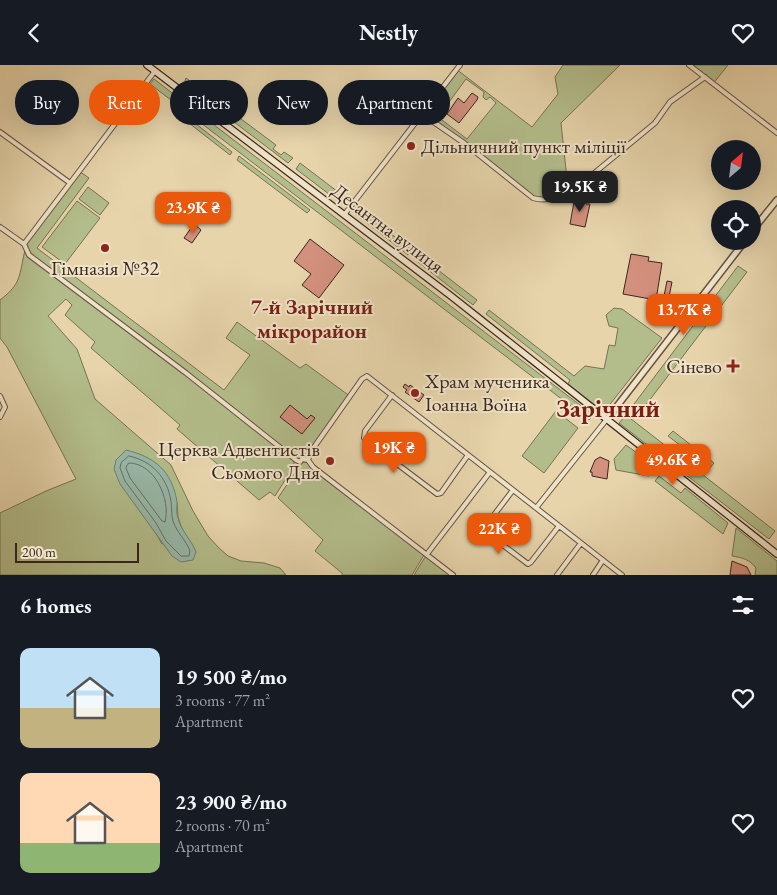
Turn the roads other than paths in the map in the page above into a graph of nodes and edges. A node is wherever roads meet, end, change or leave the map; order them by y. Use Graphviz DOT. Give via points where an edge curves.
graph roads {
  1 [pos="147,65"];
  2 [pos="460,65"];
  3 [pos="689,65"];
  4 [pos="155,71"];
  5 [pos="705,77"];
  6 [pos="448,80"];
  7 [pos="414,125"];
  8 [pos="438,125"];
  9 [pos="0,132"];
  10 [pos="777,133"];
  11 [pos="70,183"];
  12 [pos="777,200"];
  13 [pos="344,215"];
  14 [pos="761,220"];
  15 [pos="0,227"];
  16 [pos="24,244"];
  17 [pos="738,250"];
  18 [pos="392,395"];
  19 [pos="0,396"];
  20 [pos="0,417"];
  21 [pos="607,419"];
  22 [pos="468,455"];
  23 [pos="308,460"];
  24 [pos="490,472"];
  25 [pos="513,490"];
  26 [pos="536,507"];
  27 [pos="559,526"];
  28 [pos="581,543"];
  29 [pos="427,554"];
  30 [pos="777,554"];
  31 [pos="603,560"];
  32 [pos="453,575"];
  33 [pos="557,575"];
  34 [pos="593,575"];
  35 [pos="622,575"];
  1 -- 4 [label="main road, Десантна вулиця"];
  2 -- 6 [label="street"];
  3 -- 5 [label="street"];
  4 -- 11 [label="street"];
  4 -- 13 [label="main road, Десантна вулиця"];
  5 -- 8 [label="street" via="670,102 655,123 572,190 542,201 533,198"];
  5 -- 10 [label="street"];
  7 -- 13 [label="street"];
  9 -- 11 [label="street"];
  11 -- 16 [label="street"];
  12 -- 14 [label="street"];
  13 -- 21 [label="main road, Десантна вулиця"];
  15 -- 16 [label="street"];
  16 -- 23 [label="street" via="29,255 296,460"];
  17 -- 21 [label="street"];
  18 -- 22 [label="street"];
  18 -- 22 [label="street" via="365,431 364,438 368,443 438,494"];
  18 -- 23 [label="street" via="367,376 362,379"];
  19 -- 20 [label="street" via="5,407"];
  21 -- 26 [label="street"];
  21 -- 30 [label="main road, Десантна вулиця"];
  22 -- 24 [label="street"];
  23 -- 29 [label="street" via="328,479"];
  24 -- 25 [label="street"];
  24 -- 29 [label="street"];
  25 -- 26 [label="street"];
  25 -- 27 [label="street" via="484,528 494,539 528,564"];
  26 -- 27 [label="street"];
  27 -- 28 [label="street"];
  28 -- 31 [label="street"];
  28 -- 33 [label="street"];
  29 -- 32 [label="street"];
  31 -- 34 [label="street"];
  31 -- 35 [label="street"];
}
